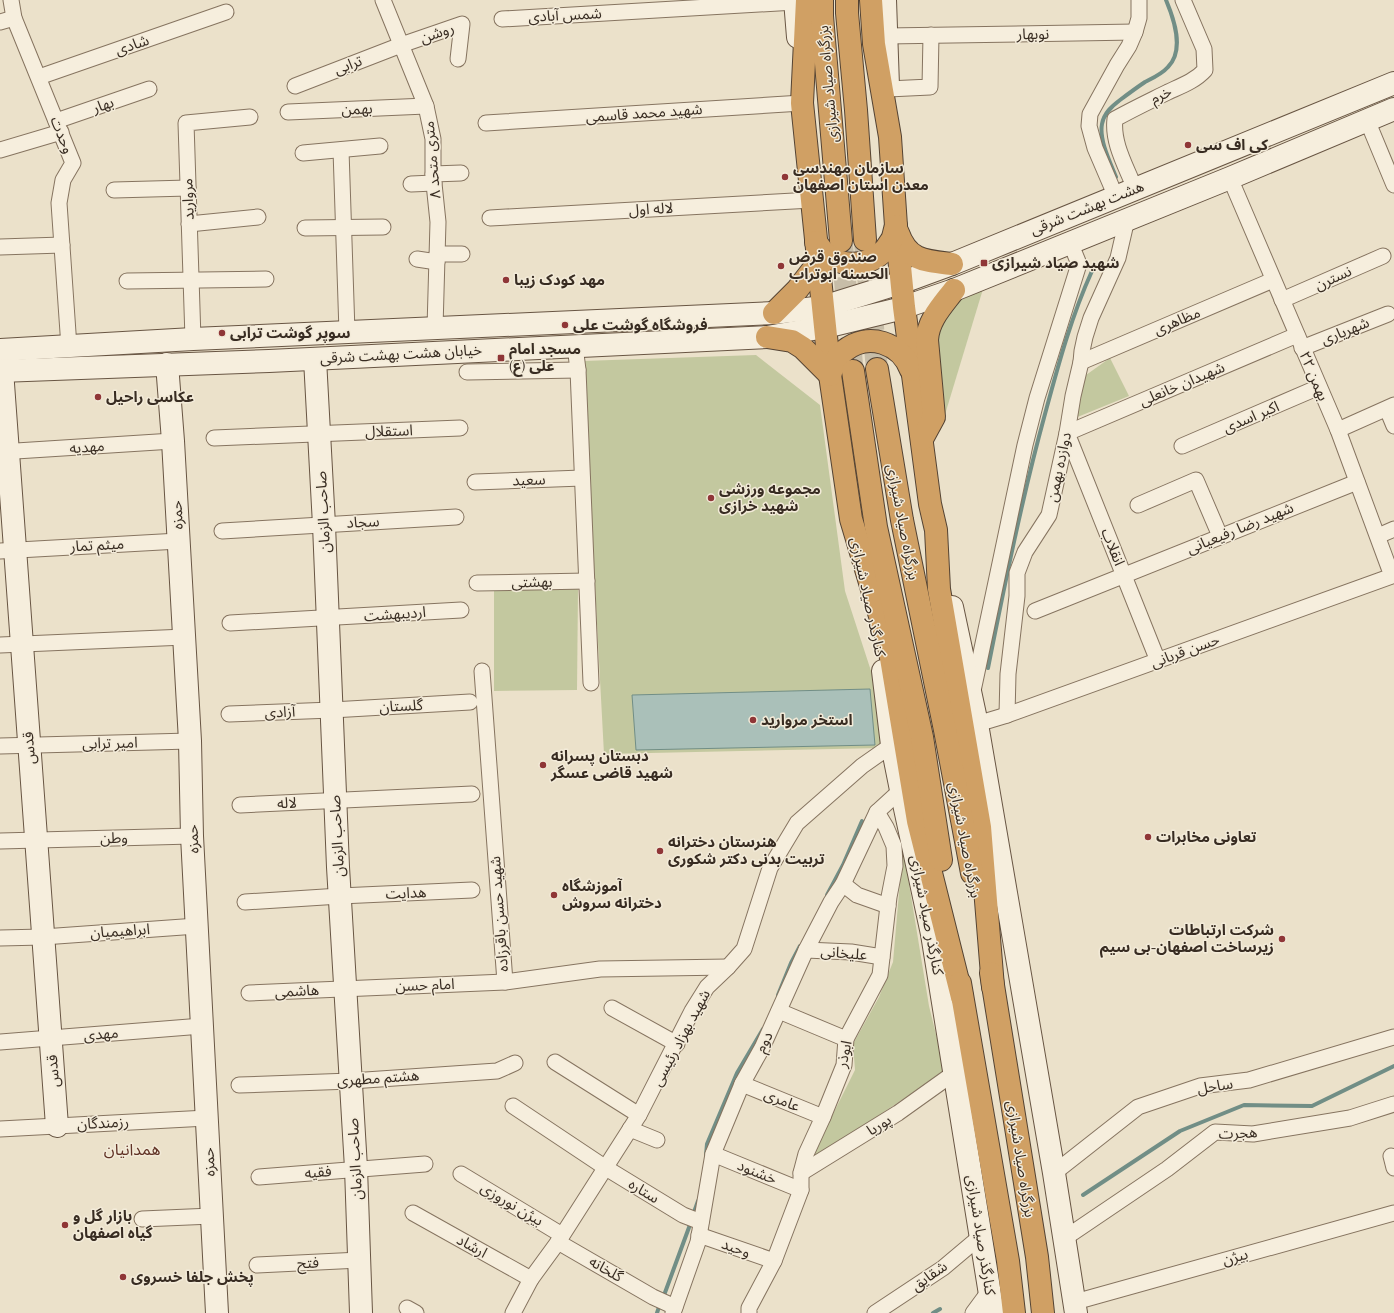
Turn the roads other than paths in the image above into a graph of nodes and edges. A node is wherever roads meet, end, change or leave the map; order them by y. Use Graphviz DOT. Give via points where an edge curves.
graph roads {
  1 [pos="11,0"];
  2 [pos="383,0"];
  3 [pos="822,0"];
  4 [pos="847,0"];
  5 [pos="871,0"];
  6 [pos="885,0"];
  7 [pos="1139,0"];
  8 [pos="1183,0"];
  9 [pos="799,1"];
  10 [pos="226,12"];
  11 [pos="14,18"];
  12 [pos="502,19"];
  13 [pos="0,22"];
  14 [pos="1135,32"];
  15 [pos="931,35"];
  16 [pos="886,36"];
  17 [pos="401,45"];
  18 [pos="458,59"];
  19 [pos="39,77"];
  20 [pos="1394,83"];
  21 [pos="295,86"];
  22 [pos="888,89"];
  23 [pos="149,90"];
  24 [pos="802,103"];
  25 [pos="426,106"];
  26 [pos="1394,109"];
  27 [pos="288,112"];
  28 [pos="250,116"];
  29 [pos="1367,120"];
  30 [pos="486,123"];
  31 [pos="59,126"];
  32 [pos="890,137"];
  33 [pos="380,146"];
  34 [pos="0,150"];
  35 [pos="341,150"];
  36 [pos="303,153"];
  37 [pos="461,173"];
  38 [pos="434,178"];
  39 [pos="1230,178"];
  40 [pos="411,184"];
  41 [pos="1394,185"];
  42 [pos="188,188"];
  43 [pos="1135,188"];
  44 [pos="114,190"];
  45 [pos="1116,197"];
  46 [pos="812,200"];
  47 [pos="258,217"];
  48 [pos="490,218"];
  49 [pos="1127,219"];
  50 [pos="189,224"];
  51 [pos="896,226"];
  52 [pos="344,227"];
  53 [pos="383,227"];
  54 [pos="304,228"];
  55 [pos="865,240"];
  56 [pos="841,241"];
  57 [pos="816,242"];
  58 [pos="1070,242"];
  59 [pos="62,245"];
  60 [pos="0,248"];
  61 [pos="462,254"];
  62 [pos="1383,256"];
  63 [pos="437,258"];
  64 [pos="417,259"];
  65 [pos="818,263"];
  66 [pos="952,264"];
  67 [pos="266,279"];
  68 [pos="1273,280"];
  69 [pos="127,281"];
  70 [pos="191,281"];
  71 [pos="902,282"];
  72 [pos="954,290"];
  73 [pos="1282,300"];
  74 [pos="904,307"];
  75 [pos="774,313"];
  76 [pos="1388,314"];
  77 [pos="824,317"];
  78 [pos="435,328"];
  79 [pos="347,332"];
  80 [pos="269,336"];
  81 [pos="767,337"];
  82 [pos="193,339"];
  83 [pos="1300,342"];
  84 [pos="575,346"];
  85 [pos="69,347"];
  86 [pos="315,358"];
  87 [pos="269,361"];
  88 [pos="1081,362"];
  89 [pos="1,364"];
  90 [pos="168,364"];
  91 [pos="877,369"];
  92 [pos="578,370"];
  93 [pos="468,372"];
  94 [pos="853,372"];
  95 [pos="830,375"];
  96 [pos="913,375"];
  97 [pos="1319,387"];
  98 [pos="1390,407"];
  99 [pos="1394,426"];
  100 [pos="460,428"];
  101 [pos="1338,430"];
  102 [pos="319,433"];
  103 [pos="1067,433"];
  104 [pos="214,438"];
  105 [pos="922,440"];
  106 [pos="173,441"];
  107 [pos="1182,446"];
  108 [pos="4,452"];
  109 [pos="582,478"];
  110 [pos="475,482"];
  111 [pos="1357,482"];
  112 [pos="1138,504"];
  113 [pos="456,517"];
  114 [pos="851,519"];
  115 [pos="324,525"];
  116 [pos="1394,529"];
  117 [pos="936,530"];
  118 [pos="222,531"];
  119 [pos="1220,536"];
  120 [pos="1378,536"];
  121 [pos="179,541"];
  122 [pos="7,550"];
  123 [pos="1124,575"];
  124 [pos="1392,576"];
  125 [pos="587,581"];
  126 [pos="477,583"];
  127 [pos="461,610"];
  128 [pos="1035,611"];
  129 [pos="328,618"];
  130 [pos="230,623"];
  131 [pos="184,637"];
  132 [pos="21,644"];
  133 [pos="0,645"];
  134 [pos="1158,661"];
  135 [pos="482,671"];
  136 [pos="591,683"];
  137 [pos="972,698"];
  138 [pos="470,702"];
  139 [pos="332,710"];
  140 [pos="229,714"];
  141 [pos="1006,715"];
  142 [pos="977,724"];
  143 [pos="190,741"];
  144 [pos="29,745"];
  145 [pos="892,745"];
  146 [pos="0,746"];
  147 [pos="901,790"];
  148 [pos="472,794"];
  149 [pos="335,802"];
  150 [pos="240,805"];
  151 [pos="878,812"];
  152 [pos="192,836"];
  153 [pos="36,839"];
  154 [pos="0,841"];
  155 [pos="843,884"];
  156 [pos="472,890"];
  157 [pos="340,896"];
  158 [pos="245,902"];
  159 [pos="888,906"];
  160 [pos="197,926"];
  161 [pos="43,937"];
  162 [pos="0,938"];
  163 [pos="806,950"];
  164 [pos="882,957"];
  165 [pos="728,967"];
  166 [pos="504,982"];
  167 [pos="994,987"];
  168 [pos="345,988"];
  169 [pos="249,993"];
  170 [pos="962,997"];
  171 [pos="612,1008"];
  172 [pos="779,1011"];
  173 [pos="202,1026"];
  174 [pos="1394,1037"];
  175 [pos="51,1039"];
  176 [pos="846,1039"];
  177 [pos="0,1042"];
  178 [pos="677,1044"];
  179 [pos="555,1062"];
  180 [pos="515,1063"];
  181 [pos="954,1074"];
  182 [pos="351,1080"];
  183 [pos="742,1084"];
  184 [pos="239,1085"];
  185 [pos="1394,1104"];
  186 [pos="513,1106"];
  187 [pos="639,1115"];
  188 [pos="823,1117"];
  189 [pos="207,1118"];
  190 [pos="57,1126"];
  191 [pos="0,1129"];
  192 [pos="630,1129"];
  193 [pos="657,1140"];
  194 [pos="713,1154"];
  195 [pos="425,1164"];
  196 [pos="356,1168"];
  197 [pos="606,1168"];
  198 [pos="801,1173"];
  199 [pos="1054,1173"];
  200 [pos="461,1174"];
  201 [pos="259,1177"];
  202 [pos="801,1190"];
  203 [pos="413,1213"];
  204 [pos="1394,1213"];
  205 [pos="212,1216"];
  206 [pos="142,1219"];
  207 [pos="700,1228"];
  208 [pos="981,1236"];
  209 [pos="560,1238"];
  210 [pos="1065,1238"];
  211 [pos="360,1260"];
  212 [pos="774,1261"];
  213 [pos="257,1265"];
  214 [pos="530,1279"];
  215 [pos="990,1290"];
  216 [pos="1076,1307"];
  217 [pos="674,1310"];
  218 [pos="217,1313"];
  219 [pos="362,1313"];
  220 [pos="513,1313"];
  221 [pos="749,1313"];
  222 [pos="875,1313"];
  223 [pos="973,1313"];
  224 [pos="993,1313"];
  225 [pos="1014,1313"];
  226 [pos="1043,1313"];
  1 -- 11 [label="street, وحدت"];
  2 -- 17 [label="street, ۸ متری متحد"];
  3 -- 56 [label="highway, بزرگراه صیاد شیرازی"];
  4 -- 55 [label="highway, بزرگراه صیاد شیرازی"];
  5 -- 32 [label="highway" via="874,44"];
  6 -- 16 [label="main road"];
  7 -- 14 [label="street" via="1139,18"];
  8 -- 43 [label="street, خرم" via="1204,49 1205,70 1191,81 1115,119 1114,130 1118,147"];
  9 -- 12 [label="street, شمس آبادی"];
  9 -- 24 [label="highway"];
  10 -- 19 [label="street, شادی"];
  11 -- 13 [label="street"];
  11 -- 19 [label="street, وحدت"];
  14 -- 15 [label="street, نوبهار"];
  14 -- 45 [label="street" via="1090,114 1089,126 1095,148"];
  15 -- 16 [label="street, نوبهار"];
  15 -- 22 [label="street" via="930,87"];
  16 -- 22 [label="main road"];
  17 -- 18 [label="street, روشن" via="462,24"];
  17 -- 21 [label="street, ترابی"];
  17 -- 25 [label="street, ۸ متری متحد"];
  19 -- 31 [label="street, وحدت"];
  20 -- 43 [label="main road, هشت بهشت شرقی"];
  22 -- 32 [label="main road"];
  23 -- 31 [label="street, بهار"];
  24 -- 30 [label="street, شهید محمد قاسمی"];
  24 -- 46 [label="highway"];
  25 -- 27 [label="street, بهمن"];
  25 -- 38 [label="street, ۸ متری متحد" via="433,138"];
  26 -- 29 [label="main road, هشت بهشت شرقی"];
  28 -- 42 [label="street, مروارید" via="186,123"];
  29 -- 39 [label="main road, هشت بهشت شرقی"];
  29 -- 41 [label="street"];
  31 -- 34 [label="street, بهار"];
  31 -- 59 [label="street, وحدت" via="73,163 63,180 59,203"];
  32 -- 51 [label="highway"];
  33 -- 35 [label="street"];
  35 -- 36 [label="street"];
  35 -- 52 [label="street"];
  37 -- 38 [label="street"];
  38 -- 40 [label="street"];
  38 -- 63 [label="street, ۸ متری متحد" via="438,222"];
  39 -- 49 [label="main road, هشت بهشت شرقی"];
  39 -- 68 [label="street, ۲۲ بهمن"];
  42 -- 44 [label="street"];
  42 -- 50 [label="street, مروارید"];
  43 -- 45 [label="main road, هشت بهشت شرقی"];
  45 -- 66 [label="main road, هشت بهشت شرقی"];
  46 -- 48 [label="street, لاله اول"];
  46 -- 57 [label="highway"];
  47 -- 50 [label="street"];
  49 -- 58 [label="main road, هشت بهشت شرقی"];
  49 -- 88 [label="street, دوازده بهمن" via="1118,258 1091,318"];
  50 -- 70 [label="street, مروارید"];
  51 -- 57 [label="highway" via="892,241 882,253 869,262 839,262 826,254"];
  51 -- 66 [label="highway" via="902,244 912,255 933,262"];
  51 -- 71 [label="highway"];
  52 -- 53 [label="street"];
  52 -- 54 [label="street"];
  52 -- 79 [label="street"];
  57 -- 65 [label="highway"];
  58 -- 72 [label="main road, هشت بهشت شرقی"];
  58 -- 137 [label="street" via="1079,264 1036,398"];
  59 -- 60 [label="street"];
  59 -- 85 [label="street, وحدت"];
  61 -- 63 [label="street"];
  62 -- 73 [label="street, نسترن"];
  63 -- 64 [label="street"];
  63 -- 78 [label="street, ۸ متری متحد"];
  65 -- 75 [label="highway" via="797,290"];
  65 -- 77 [label="highway"];
  66 -- 71 [label="main road, هشت بهشت شرقی"];
  67 -- 70 [label="street"];
  68 -- 73 [label="street, ۲۲ بهمن"];
  68 -- 88 [label="street, مظاهری"];
  69 -- 70 [label="street"];
  70 -- 82 [label="street, مروارید"];
  71 -- 74 [label="highway"];
  71 -- 77 [label="main road, هشت بهشت شرقی"];
  72 -- 74 [label="main road, هشت بهشت شرقی"];
  72 -- 105 [label="highway" via="928,330 934,417"];
  73 -- 83 [label="street, ۲۲ بهمن"];
  74 -- 77 [label="main road, هشت بهشت شرقی"];
  74 -- 96 [label="highway"];
  75 -- 77 [label="main road, هشت بهشت شرقی"];
  75 -- 78 [label="main road, خیابان هشت بهشت شرقی"];
  76 -- 83 [label="street, شهریاری"];
  77 -- 81 [label="main road, خیابان هشت بهشت شرقی"];
  77 -- 95 [label="highway"];
  78 -- 79 [label="main road, خیابان هشت بهشت شرقی"];
  79 -- 80 [label="main road, خیابان هشت بهشت شرقی"];
  80 -- 82 [label="main road, خیابان هشت بهشت شرقی"];
  80 -- 87 [label="main road"];
  81 -- 84 [label="main road, خیابان هشت بهشت شرقی"];
  81 -- 95 [label="highway" via="792,342 804,348"];
  82 -- 85 [label="main road, خیابان هشت بهشت شرقی"];
  83 -- 97 [label="street, ۲۲ بهمن"];
  83 -- 103 [label="street, شهیدان خانعلی"];
  84 -- 86 [label="main road, خیابان هشت بهشت شرقی"];
  84 -- 92 [label="street"];
  85 -- 89 [label="main road, خیابان هشت بهشت شرقی"];
  86 -- 87 [label="main road, خیابان هشت بهشت شرقی"];
  86 -- 102 [label="main road, صاحب الزمان"];
  87 -- 90 [label="main road, خیابان هشت بهشت شرقی"];
  88 -- 103 [label="street, دوازده بهمن"];
  89 -- 90 [label="main road, خیابان هشت بهشت شرقی"];
  89 -- 108 [label="main road, قدس"];
  90 -- 106 [label="main road, حمزه"];
  91 -- 167 [label="highway, بزرگراه صیاد شیرازی" via="902,520"];
  92 -- 93 [label="street"];
  92 -- 109 [label="street"];
  94 -- 170 [label="highway, بزرگراه صیاد شیرازی" via="876,527 922,737"];
  95 -- 96 [label="highway" via="835,361 844,350 857,343 872,341 886,343 898,350 908,361"];
  95 -- 114 [label="highway"];
  96 -- 105 [label="highway"];
  97 -- 101 [label="street, ۲۲ بهمن"];
  97 -- 107 [label="street, اکبر اسدی"];
  98 -- 99 [label="street"];
  98 -- 101 [label="street"];
  100 -- 102 [label="street, استقلال"];
  101 -- 111 [label="street, ۲۲ بهمن"];
  102 -- 104 [label="street, استقلال"];
  102 -- 115 [label="main road, صاحب الزمان"];
  103 -- 123 [label="street, انقلاب"];
  103 -- 141 [label="street, دوازده بهمن" via="1049,515 1025,552 1017,572"];
  105 -- 117 [label="highway"];
  106 -- 108 [label="street, مهدیه"];
  106 -- 121 [label="main road, حمزه"];
  108 -- 122 [label="main road, قدس"];
  109 -- 110 [label="street, سعید"];
  109 -- 125 [label="street"];
  111 -- 119 [label="street, شهید رضا رفیعیانی"];
  111 -- 120 [label="street, ۲۲ بهمن"];
  112 -- 119 [label="street" via="1196,480"];
  113 -- 115 [label="street, سجاد"];
  114 -- 145 [label="main road, کنارگذر صیاد شیرازی" via="880,646"];
  114 -- 170 [label="highway" via="889,646 918,821"];
  115 -- 118 [label="street, سجاد"];
  115 -- 129 [label="main road, صاحب الزمان"];
  116 -- 120 [label="street"];
  117 -- 137 [label="main road"];
  117 -- 167 [label="highway" via="939,589 980,827"];
  119 -- 123 [label="street, شهید رضا رفیعیانی"];
  120 -- 124 [label="street, ۲۲ بهمن"];
  121 -- 122 [label="street, میثم تمار"];
  121 -- 131 [label="main road, حمزه"];
  122 -- 132 [label="main road, قدس"];
  123 -- 128 [label="street, شهید رضا رفیعیانی"];
  123 -- 134 [label="street, انقلاب"];
  124 -- 134 [label="street, حسن قربانی"];
  125 -- 126 [label="street, بهشتی"];
  125 -- 136 [label="street"];
  127 -- 129 [label="street, اردیبهشت"];
  129 -- 130 [label="street, اردیبهشت"];
  129 -- 139 [label="main road, صاحب الزمان"];
  131 -- 132 [label="street"];
  131 -- 143 [label="main road, حمزه"];
  132 -- 133 [label="street"];
  132 -- 144 [label="main road, قدس"];
  134 -- 141 [label="street, حسن قربانی"];
  135 -- 166 [label="street, شهید حسن باقرزاده"];
  137 -- 142 [label="main road"];
  138 -- 139 [label="street, گلستان"];
  139 -- 140 [label="street, آزادی"];
  139 -- 149 [label="main road, صاحب الزمان"];
  141 -- 142 [label="street, حسن قربانی"];
  142 -- 199 [label="main road"];
  143 -- 144 [label="street, امیر ترابی"];
  143 -- 152 [label="main road, حمزه"];
  144 -- 146 [label="street, امیر ترابی"];
  144 -- 153 [label="main road, قدس"];
  145 -- 147 [label="main road, کنارگذر صیاد شیرازی"];
  145 -- 165 [label="street, شهید بهزاد رئیسی" via="862,766 797,824 770,868 744,949"];
  147 -- 151 [label="street, دوم"];
  147 -- 181 [label="main road, کنارگذر صیاد شیرازی" via="932,934"];
  148 -- 149 [label="street, لاله"];
  149 -- 150 [label="street, لاله"];
  149 -- 157 [label="main road, صاحب الزمان"];
  151 -- 155 [label="street, دوم"];
  151 -- 159 [label="street, ابوذر" via="894,846 895,866"];
  152 -- 153 [label="street, وطن"];
  152 -- 160 [label="main road, حمزه"];
  153 -- 154 [label="street, وطن"];
  153 -- 161 [label="main road, قدس"];
  155 -- 159 [label="street" via="857,895"];
  155 -- 163 [label="street, دوم"];
  156 -- 157 [label="street, هدایت"];
  157 -- 158 [label="street"];
  157 -- 168 [label="main road, صاحب الزمان"];
  159 -- 164 [label="street, ابوذر"];
  160 -- 161 [label="street, ابراهیمیان"];
  160 -- 173 [label="main road, حمزه"];
  161 -- 162 [label="street"];
  161 -- 175 [label="main road, قدس"];
  163 -- 164 [label="street, علیخانی" via="851,952"];
  163 -- 172 [label="street, دوم"];
  164 -- 176 [label="street, ابوذر" via="880,975"];
  165 -- 166 [label="street, شهید حسن باقرزاده" via="600,970"];
  165 -- 178 [label="street, شهید بهزاد رئیسی" via="706,987"];
  166 -- 168 [label="street, امام حسن"];
  167 -- 226 [label="highway, بزرگراه صیاد شیرازی" via="1037,1257"];
  168 -- 169 [label="street, هاشمی"];
  168 -- 182 [label="main road, صاحب الزمان"];
  170 -- 225 [label="highway, بزرگراه صیاد شیرازی" via="1008,1260"];
  171 -- 178 [label="street"];
  172 -- 176 [label="street"];
  172 -- 183 [label="street, دوم"];
  173 -- 175 [label="street, مهدی"];
  173 -- 189 [label="main road, حمزه"];
  174 -- 199 [label="street, ساحل" via="1249,1080 1200,1086 1138,1107"];
  175 -- 177 [label="street, مهدی"];
  175 -- 190 [label="main road, قدس"];
  176 -- 188 [label="street, ابوذر" via="844,1065"];
  178 -- 187 [label="street, شهید بهزاد رئیسی"];
  179 -- 187 [label="street"];
  180 -- 182 [label="street, هشتم مطهری" via="497,1071"];
  181 -- 198 [label="street, پوریا" via="898,1113"];
  181 -- 208 [label="main road, کنارگذر صیاد شیرازی"];
  182 -- 184 [label="street, هشتم مطهری"];
  182 -- 196 [label="main road, صاحب الزمان"];
  183 -- 188 [label="street, عامری"];
  183 -- 194 [label="street, دوم"];
  185 -- 210 [label="street, هجرت" via="1350,1118 1253,1134 1215,1132 1167,1169"];
  186 -- 197 [label="street, ستاره"];
  187 -- 192 [label="street, شهید بهزاد رئیسی"];
  188 -- 198 [label="street, ابوذر" via="806,1154"];
  189 -- 190 [label="street, رزمندگان"];
  189 -- 205 [label="main road, حمزه"];
  190 -- 191 [label="street, رزمندگان"];
  192 -- 193 [label="street"];
  192 -- 197 [label="street, شهید بهزاد رئیسی"];
  194 -- 202 [label="street, خشنود"];
  194 -- 207 [label="street, دوم"];
  195 -- 196 [label="street, فقیه"];
  196 -- 201 [label="street, فقیه"];
  196 -- 211 [label="main road, صاحب الزمان"];
  197 -- 207 [label="street, ستاره"];
  197 -- 209 [label="street, شهید بهزاد رئیسی"];
  198 -- 202 [label="street, ابوذر"];
  199 -- 210 [label="main road"];
  200 -- 209 [label="street, بیژن نوروزی"];
  202 -- 212 [label="street, ابوذر"];
  203 -- 214 [label="street, ارشاد"];
  204 -- 216 [label="street, بیژن"];
  205 -- 206 [label="street"];
  205 -- 218 [label="main road, حمزه"];
  207 -- 212 [label="street, وحید"];
  207 -- 217 [label="street, دوم" via="698,1242"];
  208 -- 215 [label="main road, کنارگذر صیاد شیرازی"];
  208 -- 222 [label="street, شقایق" via="943,1268"];
  209 -- 214 [label="street, شهید بهزاد رئیسی"];
  209 -- 217 [label="street, گلخانه"];
  210 -- 216 [label="main road"];
  211 -- 213 [label="street, فتح"];
  211 -- 219 [label="main road, صاحب الزمان"];
  212 -- 221 [label="street, ابوذر"];
  214 -- 220 [label="street, شهید بهزاد رئیسی"];
  215 -- 223 [label="street"];
  215 -- 224 [label="main road, کنارگذر صیاد شیرازی"];
}
